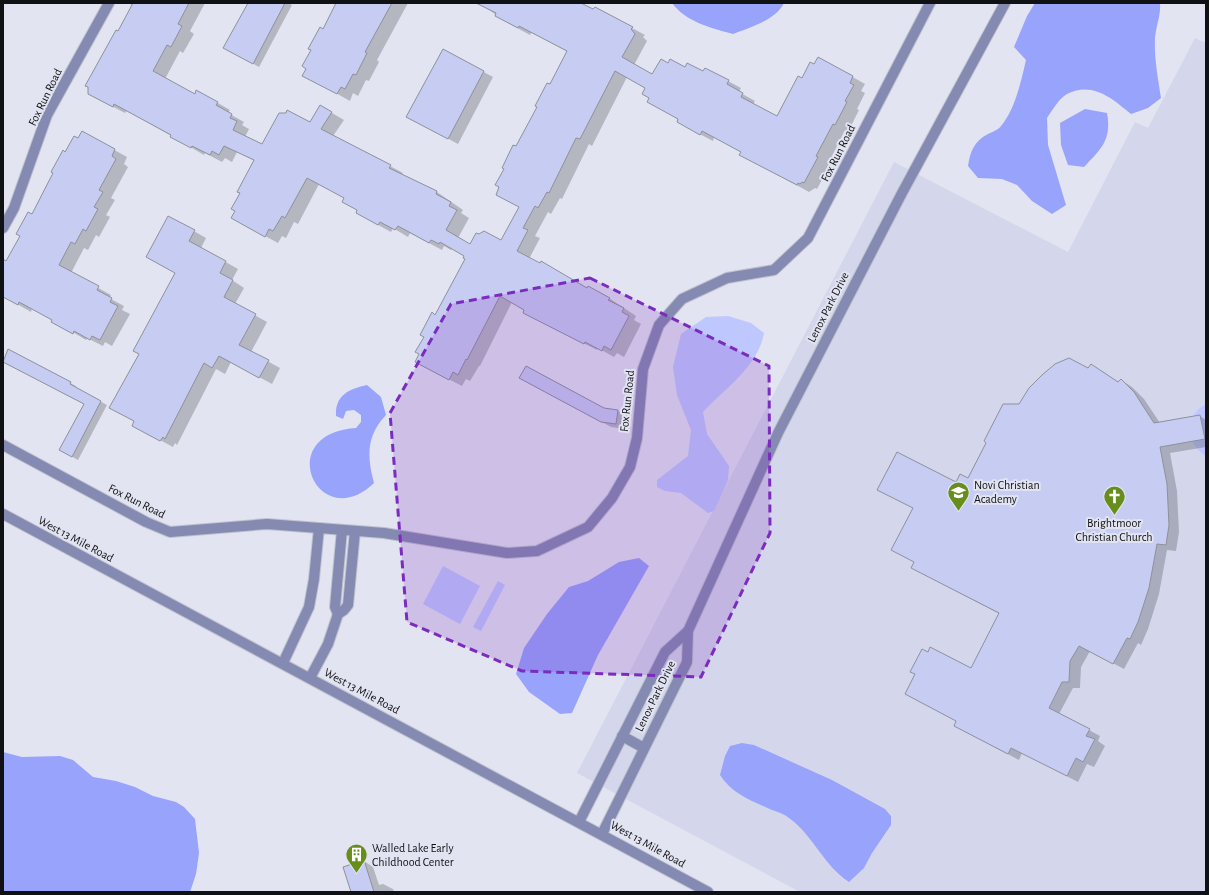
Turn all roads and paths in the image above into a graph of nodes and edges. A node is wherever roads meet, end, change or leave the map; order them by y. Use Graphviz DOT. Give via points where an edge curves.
graph roads {
  1 [pos="109,3"];
  2 [pos="930,3"];
  3 [pos="1005,3"];
  4 [pos="3,228"];
  5 [pos="3,445"];
  6 [pos="3,514"];
  7 [pos="319,528"];
  8 [pos="342,530"];
  9 [pos="355,531"];
  10 [pos="338,614"];
  11 [pos="688,631"];
  12 [pos="283,664"];
  13 [pos="310,678"];
  14 [pos="622,736"];
  15 [pos="644,748"];
  16 [pos="579,822"];
  17 [pos="602,834"];
  18 [pos="708,892"];
  1 -- 4 [label="street, Fox Run Road" via="47,115 14,208"];
  2 -- 9 [label="street, Fox Run Road" via="808,238 774,270 727,278 682,300 659,325 643,369 636,438 630,467 612,498 588,527 537,551 507,553 384,533"];
  3 -- 11 [label="street, Lenox Park Drive" via="902,193 778,433"];
  5 -- 7 [label="street, Fox Run Road" via="146,522 170,532 267,524"];
  6 -- 12 [label="street, West 13 Mile Road"];
  7 -- 8 [label="street, Fox Run Road"];
  7 -- 12 [label="street" via="309,607"];
  8 -- 9 [label="street, Fox Run Road"];
  8 -- 10 [label="street" via="335,607"];
  9 -- 10 [label="street" via="348,605"];
  10 -- 13 [label="street" via="328,644"];
  11 -- 14 [label="street, Lenox Park Drive" via="665,652"];
  11 -- 15 [label="street, Lenox Park Drive" via="686,662"];
  12 -- 13 [label="street, West 13 Mile Road"];
  13 -- 16 [label="street, West 13 Mile Road"];
  14 -- 15 [label="street, Lenox Park Drive"];
  14 -- 16 [label="street, Lenox Park Drive"];
  15 -- 17 [label="street, Lenox Park Drive"];
  16 -- 17 [label="street, West 13 Mile Road"];
  17 -- 18 [label="street, West 13 Mile Road"];
}
